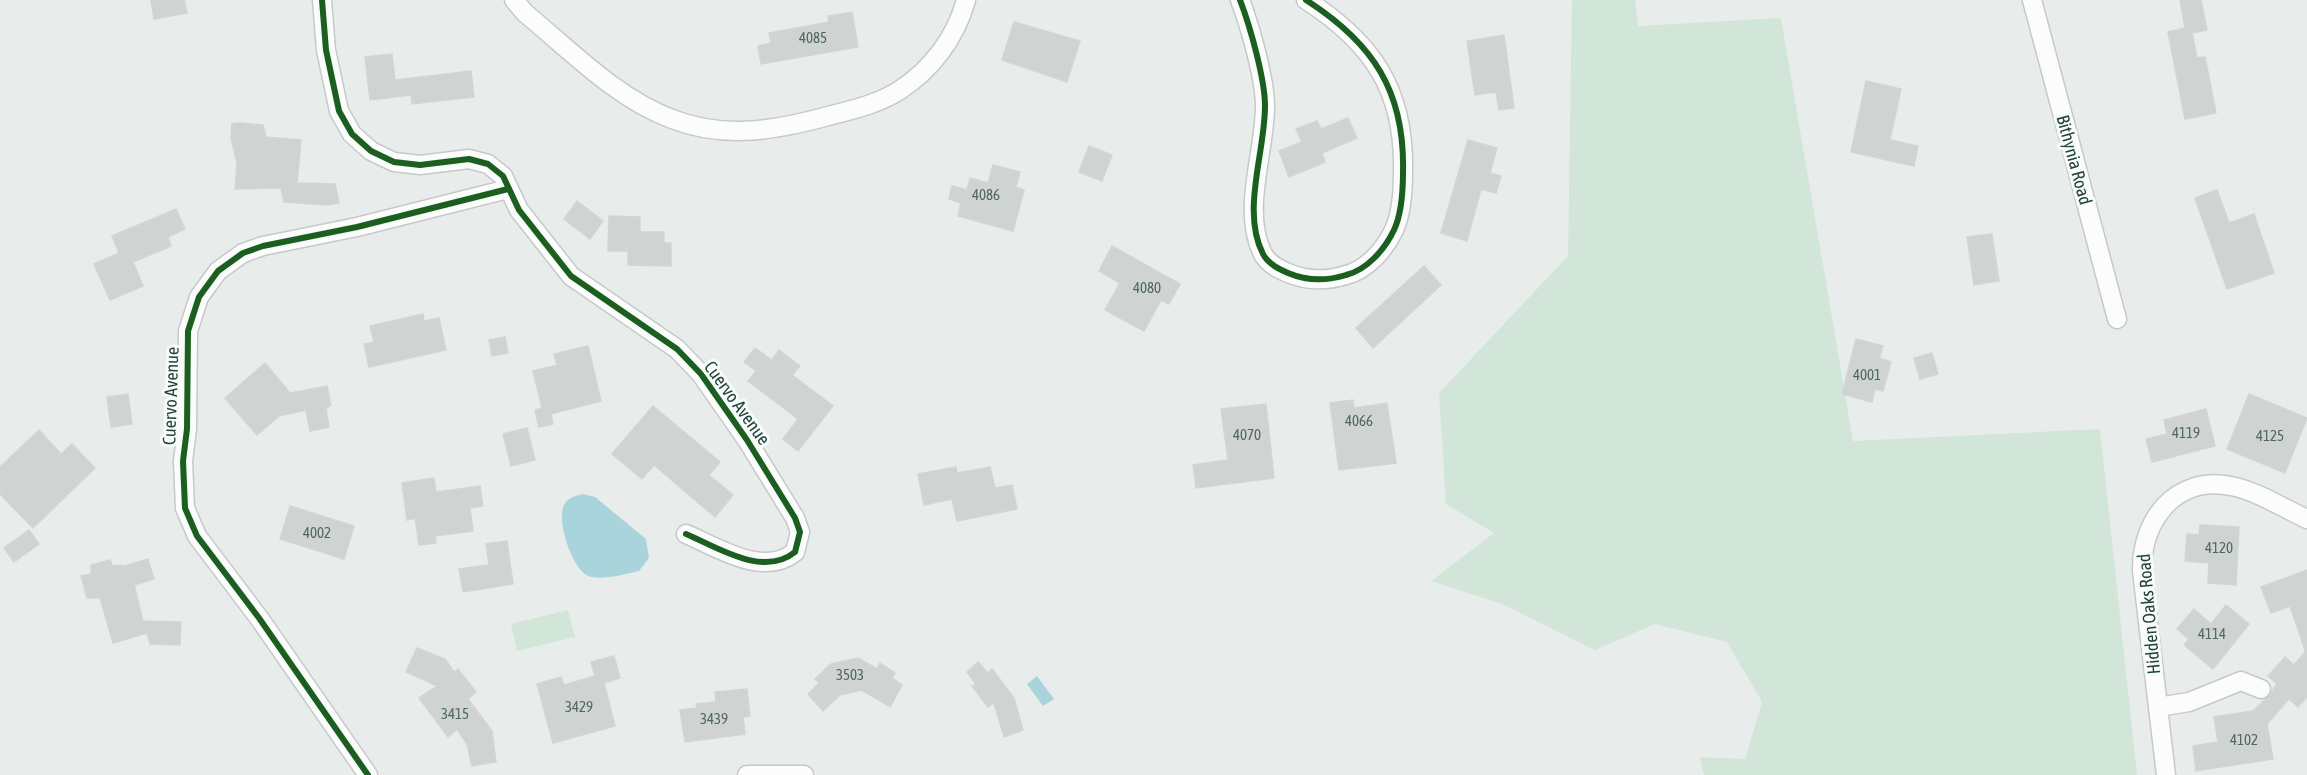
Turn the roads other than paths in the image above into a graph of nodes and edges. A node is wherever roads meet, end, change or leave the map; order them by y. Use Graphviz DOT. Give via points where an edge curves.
graph roads {
  1 [pos="322,0"];
  2 [pos="514,0"];
  3 [pos="966,0"];
  4 [pos="1240,0"];
  5 [pos="1306,0"];
  6 [pos="2032,0"];
  7 [pos="507,189"];
  8 [pos="2117,319"];
  9 [pos="2307,519"];
  10 [pos="686,534"];
  11 [pos="2261,689"];
  12 [pos="2158,707"];
  13 [pos="368,775"];
  14 [pos="747,775"];
  15 [pos="804,775"];
  16 [pos="2166,775"];
  1 -- 7 [label="street, Cuervo Avenue" via="326,50 339,111 351,134 371,151 394,162 420,165 469,159 488,164 503,176"];
  2 -- 3 [label="street" via="533,20 634,100 671,119 710,130 751,133 791,127 870,105 900,90 926,70 947,44"];
  4 -- 5 [label="street" via="1265,104 1256,231 1264,256 1275,267 1298,277 1323,280 1348,275 1382,251 1395,229 1401,202 1404,147 1398,112 1386,79 1367,49 1342,24"];
  6 -- 8 [label="street, Bithynia Road"];
  7 -- 10 [label="street, Cuervo Avenue" via="571,276 677,349 700,374 747,440 800,532 795,552 773,561 743,558"];
  7 -- 13 [label="street, Cuervo Avenue" via="243,253 218,271 199,297 188,331 185,508 197,536"];
  9 -- 12 [label="street, Hidden Oaks Road" via="2246,491 2216,485 2185,491 2160,510 2151,523 2142,553"];
  11 -- 12 [label="street" via="2241,681 2190,702"];
  12 -- 16 [label="street, Hidden Oaks Road"];
  14 -- 15 [label="street"];
}
